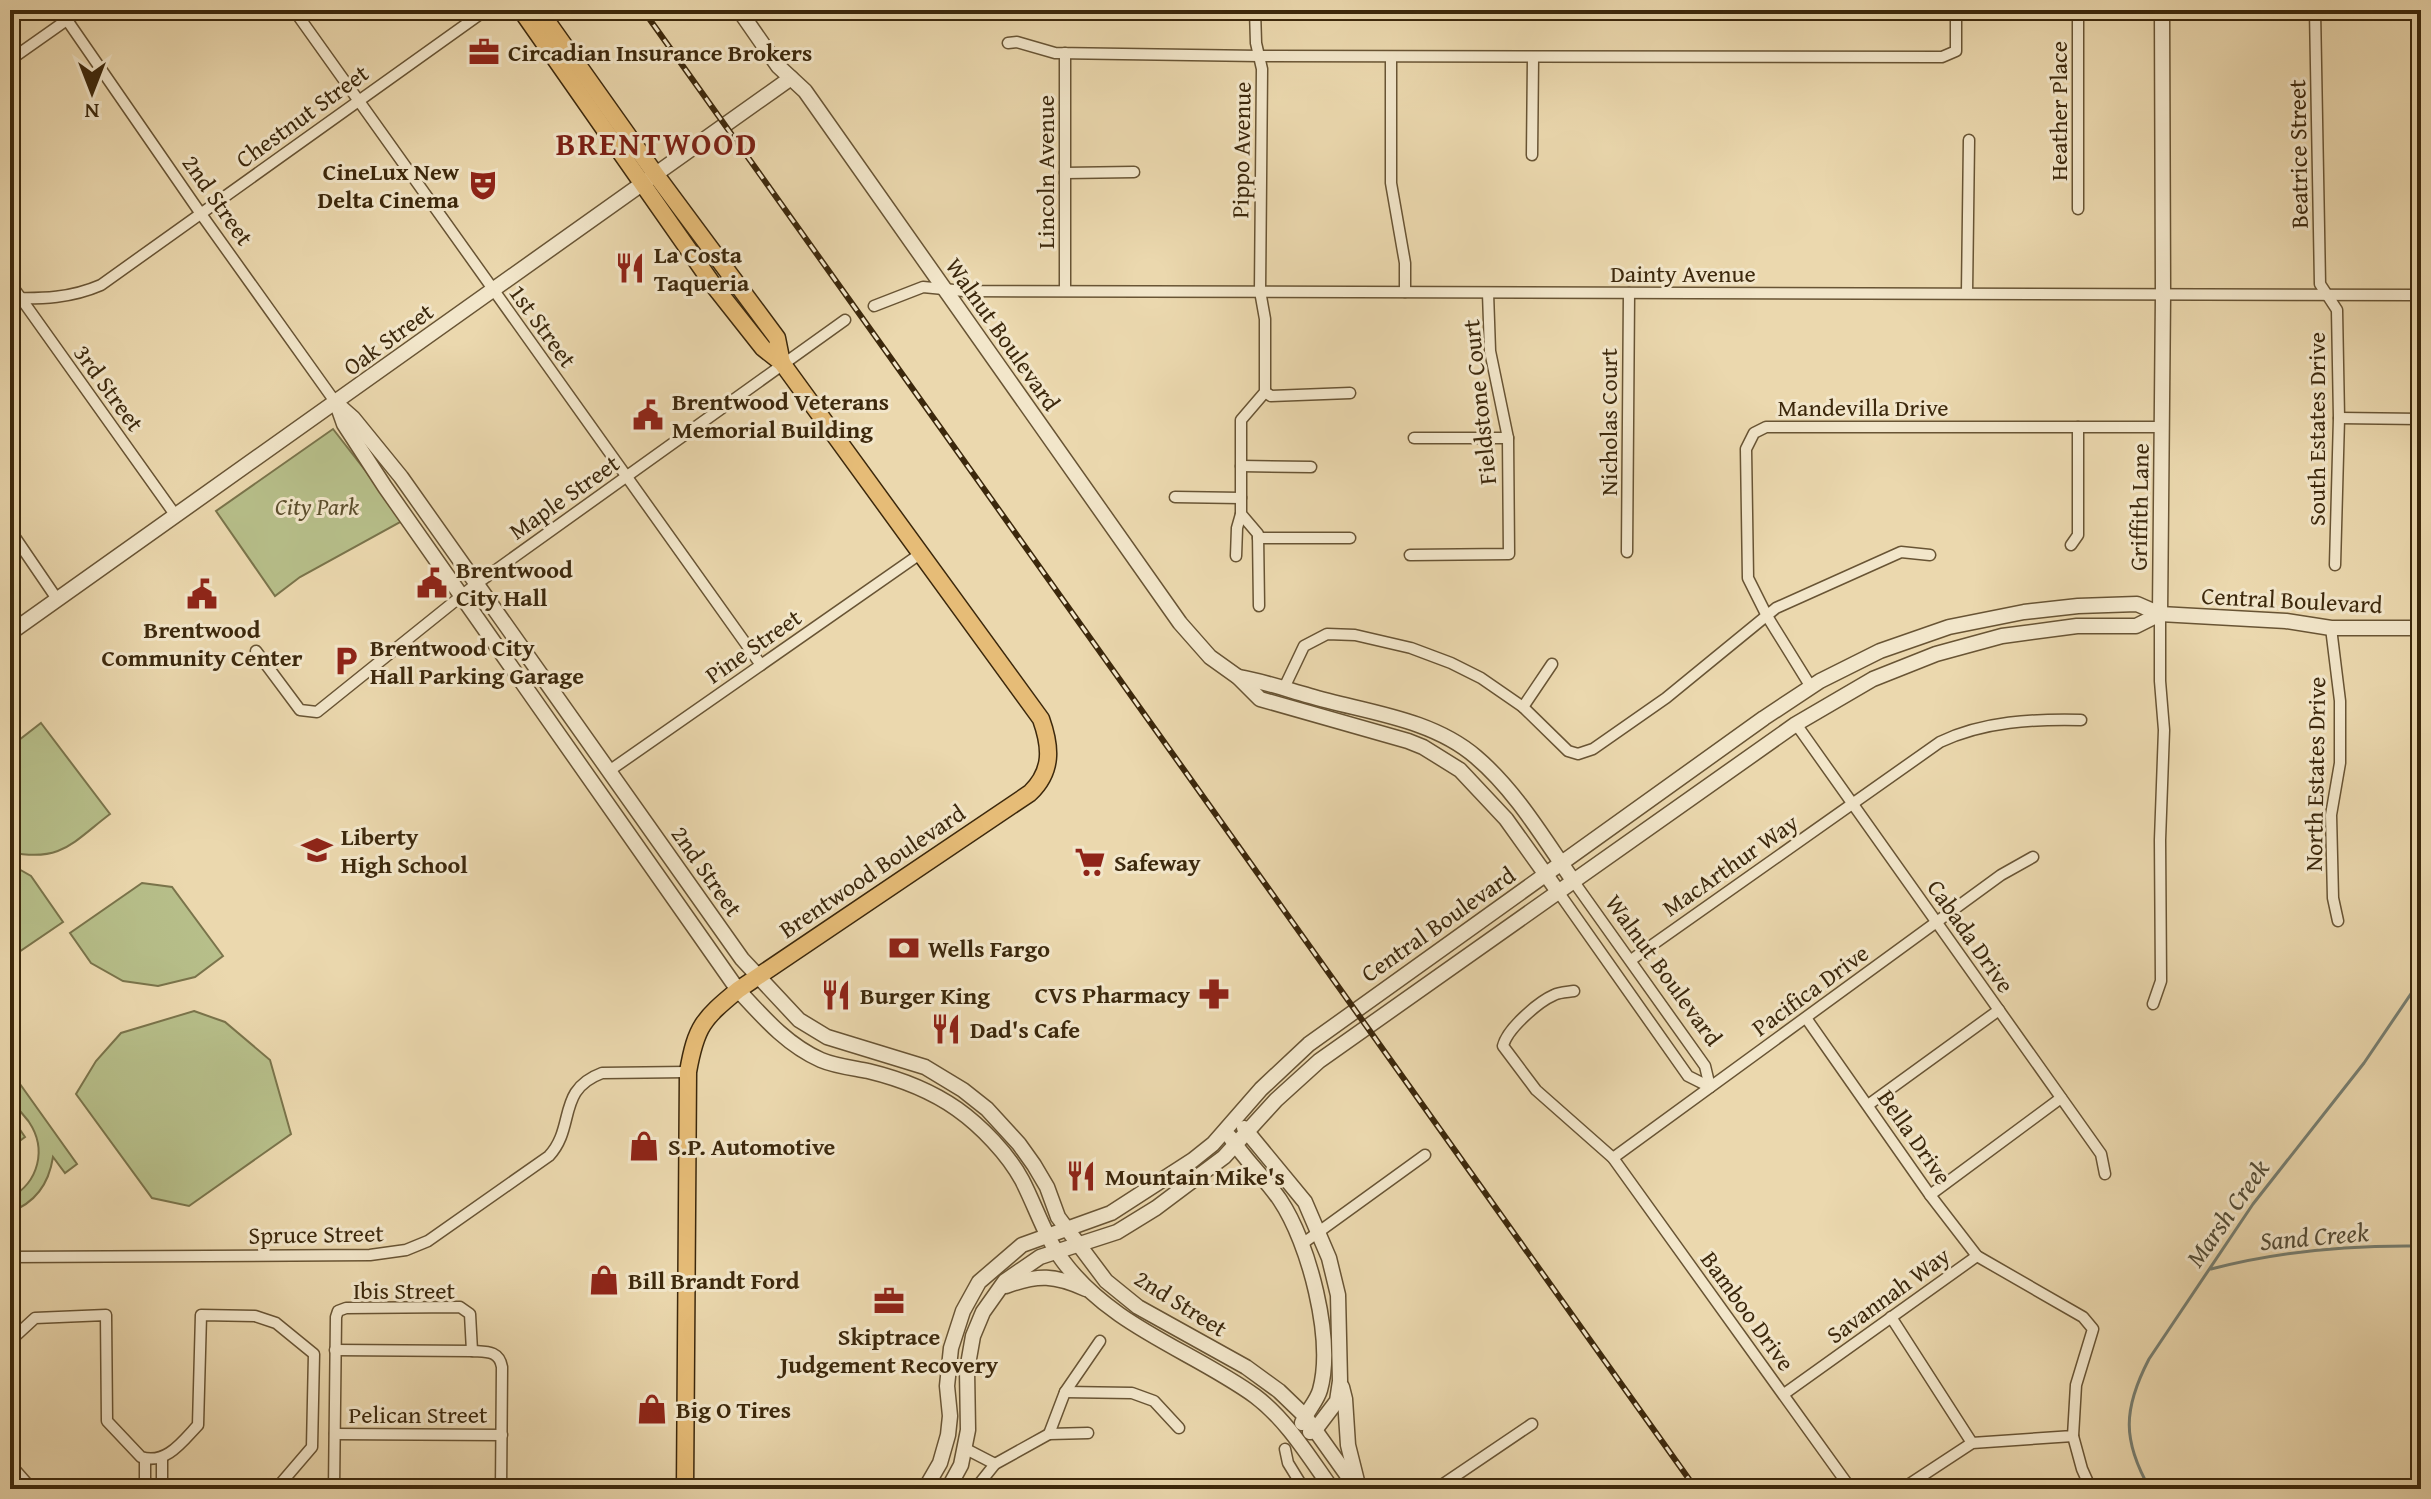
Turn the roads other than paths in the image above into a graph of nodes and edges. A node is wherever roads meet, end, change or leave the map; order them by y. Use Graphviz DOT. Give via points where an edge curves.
graph roads {
  1 [pos="81,10"];
  2 [pos="294,10"];
  3 [pos="486,10"];
  4 [pos="521,10"];
  5 [pos="539,10"];
  6 [pos="739,10"];
  7 [pos="1255,10"];
  8 [pos="1956,10"];
  9 [pos="2097,10"];
  10 [pos="2162,10"];
  11 [pos="2315,10"];
  12 [pos="2078,11"];
  13 [pos="67,20"];
  14 [pos="1008,43"];
  15 [pos="1065,53"];
  16 [pos="1259,56"];
  17 [pos="1391,57"];
  18 [pos="1533,58"];
  19 [pos="10,60"];
  20 [pos="791,78"];
  21 [pos="358,101"];
  22 [pos="1969,140"];
  23 [pos="1532,155"];
  24 [pos="1134,172"];
  25 [pos="1065,173"];
  26 [pos="650,180"];
  27 [pos="2078,209"];
  28 [pos="201,214"];
  29 [pos="10,283"];
  30 [pos="945,289"];
  31 [pos="1065,290"];
  32 [pos="493,291"];
  33 [pos="1260,291"];
  34 [pos="1405,292"];
  35 [pos="1488,293"];
  36 [pos="1629,293"];
  37 [pos="1967,293"];
  38 [pos="2163,295"];
  39 [pos="2328,295"];
  40 [pos="2421,295"];
  41 [pos="15,298"];
  42 [pos="874,306"];
  43 [pos="845,320"];
  44 [pos="782,363"];
  45 [pos="1265,392"];
  46 [pos="1350,393"];
  47 [pos="336,403"];
  48 [pos="2339,418"];
  49 [pos="2421,419"];
  50 [pos="2078,427"];
  51 [pos="2162,427"];
  52 [pos="1414,438"];
  53 [pos="1508,438"];
  54 [pos="1241,466"];
  55 [pos="1311,467"];
  56 [pos="628,477"];
  57 [pos="1175,497"];
  58 [pos="1241,498"];
  59 [pos="1241,514"];
  60 [pos="176,516"];
  61 [pos="10,530"];
  62 [pos="1258,538"];
  63 [pos="1350,538"];
  64 [pos="2071,545"];
  65 [pos="1627,552"];
  66 [pos="920,554"];
  67 [pos="1410,555"];
  68 [pos="1930,555"];
  69 [pos="1236,556"];
  70 [pos="2335,565"];
  71 [pos="475,585"];
  72 [pos="463,596"];
  73 [pos="57,599"];
  74 [pos="1259,606"];
  75 [pos="2160,614"];
  76 [pos="1767,616"];
  77 [pos="2331,628"];
  78 [pos="2421,628"];
  79 [pos="10,633"];
  80 [pos="256,651"];
  81 [pos="1552,664"];
  82 [pos="761,665"];
  83 [pos="1238,677"];
  84 [pos="1811,687"];
  85 [pos="1284,688"];
  86 [pos="537,703"];
  87 [pos="1523,707"];
  88 [pos="572,720"];
  89 [pos="2081,720"];
  90 [pos="1796,724"];
  91 [pos="609,771"];
  92 [pos="1852,803"];
  93 [pos="2033,857"];
  94 [pos="1561,864"];
  95 [pos="1546,875"];
  96 [pos="1574,882"];
  97 [pos="1559,893"];
  98 [pos="2338,921"];
  99 [pos="1937,923"];
  100 [pos="1631,960"];
  101 [pos="757,977"];
  102 [pos="738,990"];
  103 [pos="1574,991"];
  104 [pos="2153,1004"];
  105 [pos="1999,1010"];
  106 [pos="1806,1018"];
  107 [pos="688,1072"];
  108 [pos="1710,1087"];
  109 [pos="2061,1098"];
  110 [pos="1868,1105"];
  111 [pos="1237,1118"];
  112 [pos="1226,1130"];
  113 [pos="1247,1132"];
  114 [pos="1236,1145"];
  115 [pos="1425,1155"];
  116 [pos="1613,1158"];
  117 [pos="2105,1174"];
  118 [pos="1930,1195"];
  119 [pos="1067,1229"];
  120 [pos="1319,1232"];
  121 [pos="1047,1235"];
  122 [pos="1302,1244"];
  123 [pos="1078,1245"];
  124 [pos="1057,1252"];
  125 [pos="1977,1256"];
  126 [pos="10,1257"];
  127 [pos="998,1289"];
  128 [pos="1092,1292"];
  129 [pos="1891,1317"];
  130 [pos="10,1341"];
  131 [pos="1100,1341"];
  132 [pos="335,1350"];
  133 [pos="472,1351"];
  134 [pos="1340,1381"];
  135 [pos="1065,1392"];
  136 [pos="1784,1394"];
  137 [pos="1305,1416"];
  138 [pos="1532,1424"];
  139 [pos="1179,1428"];
  140 [pos="1315,1430"];
  141 [pos="1088,1433"];
  142 [pos="335,1434"];
  143 [pos="1049,1434"];
  144 [pos="502,1435"];
  145 [pos="2073,1436"];
  146 [pos="1972,1443"];
  147 [pos="1290,1444"];
  148 [pos="964,1448"];
  149 [pos="162,1458"];
  150 [pos="145,1459"];
  151 [pos="10,1464"];
  152 [pos="995,1464"];
  153 [pos="32,1489"];
  154 [pos="145,1489"];
  155 [pos="162,1489"];
  156 [pos="276,1489"];
  157 [pos="334,1489"];
  158 [pos="501,1489"];
  159 [pos="685,1489"];
  160 [pos="925,1489"];
  161 [pos="948,1489"];
  162 [pos="975,1489"];
  163 [pos="1304,1489"];
  164 [pos="1332,1489"];
  165 [pos="1358,1489"];
  166 [pos="1436,1489"];
  167 [pos="1851,1489"];
  168 [pos="1902,1489"];
  169 [pos="2091,1489"];
  1 -- 13 [label="street"];
  2 -- 21 [label="street, 1st Street"];
  3 -- 21 [label="street, Chestnut Street"];
  4 -- 26 [label="main road, Brentwood Boulevard"];
  5 -- 26 [label="main road, Brentwood Boulevard"];
  6 -- 20 [label="street, Walnut Boulevard"];
  7 -- 16 [label="street, Pippo Avenue"];
  8 -- 18 [label="street" via="1956,51 1942,57"];
  9 -- 12 [label="street, Heather Place"];
  10 -- 38 [label="street, Griffith Lane"];
  11 -- 39 [label="street, Beatrice Street" via="2320,284"];
  12 -- 27 [label="street, Heather Place"];
  13 -- 19 [label="street"];
  13 -- 28 [label="street, 2nd Street"];
  14 -- 15 [label="street"];
  15 -- 16 [label="street"];
  15 -- 25 [label="street, Lincoln Avenue"];
  16 -- 17 [label="street"];
  16 -- 33 [label="street, Pippo Avenue"];
  17 -- 18 [label="street"];
  17 -- 34 [label="street" via="1391,183"];
  18 -- 23 [label="street"];
  20 -- 26 [label="street, Oak Street"];
  20 -- 30 [label="street, Walnut Boulevard"];
  21 -- 28 [label="street, Chestnut Street"];
  21 -- 32 [label="street, 1st Street"];
  22 -- 37 [label="street"];
  24 -- 25 [label="street"];
  25 -- 31 [label="street, Lincoln Avenue"];
  26 -- 32 [label="street, Oak Street"];
  26 -- 44 [label="main road, Brentwood Boulevard" via="714,286 763,348"];
  28 -- 41 [label="street, Chestnut Street" via="101,285 58,298"];
  28 -- 47 [label="street, 2nd Street"];
  29 -- 41 [label="street, 3rd Street"];
  30 -- 31 [label="street, Dainty Avenue"];
  30 -- 42 [label="street" via="923,287"];
  30 -- 83 [label="street, Walnut Boulevard" via="1180,623 1210,657"];
  31 -- 33 [label="street, Dainty Avenue"];
  32 -- 47 [label="street, Oak Street"];
  32 -- 56 [label="street, 1st Street"];
  33 -- 34 [label="street, Dainty Avenue"];
  33 -- 45 [label="street, Pippo Avenue"];
  34 -- 35 [label="street, Dainty Avenue"];
  35 -- 36 [label="street, Dainty Avenue"];
  35 -- 53 [label="street, Fieldstone Court" via="1490,351"];
  36 -- 37 [label="street, Dainty Avenue"];
  36 -- 65 [label="street, Nicholas Court"];
  37 -- 38 [label="street, Dainty Avenue"];
  38 -- 39 [label="street, Dainty Avenue"];
  38 -- 51 [label="street, Griffith Lane"];
  39 -- 40 [label="street, Dainty Avenue"];
  39 -- 48 [label="street, South Estates Drive" via="2337,310"];
  41 -- 60 [label="street, 3rd Street"];
  43 -- 44 [label="street, Maple Street"];
  44 -- 56 [label="street, Maple Street"];
  44 -- 66 [label="main road, Brentwood Boulevard"];
  45 -- 46 [label="street"];
  45 -- 54 [label="street" via="1241,420"];
  47 -- 60 [label="street, Oak Street"];
  47 -- 71 [label="street, 2nd Street" via="401,477"];
  47 -- 72 [label="street, 2nd Street" via="385,487"];
  48 -- 49 [label="street"];
  48 -- 70 [label="street, South Estates Drive"];
  50 -- 51 [label="street, Mandevilla Drive"];
  50 -- 64 [label="street" via="2078,535"];
  50 -- 76 [label="street, Mandevilla Drive" via="1766,427 1754,433 1746,449 1748,578"];
  51 -- 75 [label="street, Griffith Lane"];
  52 -- 53 [label="street"];
  53 -- 67 [label="street, Fieldstone Court" via="1509,554"];
  54 -- 55 [label="street"];
  54 -- 58 [label="street"];
  56 -- 71 [label="street, Maple Street"];
  56 -- 82 [label="street, 1st Street"];
  57 -- 58 [label="street"];
  58 -- 59 [label="street"];
  59 -- 62 [label="street"];
  59 -- 69 [label="street"];
  60 -- 73 [label="street, Oak Street"];
  61 -- 73 [label="street"];
  62 -- 63 [label="street"];
  62 -- 74 [label="street"];
  66 -- 82 [label="street, Pine Street"];
  66 -- 101 [label="main road, Brentwood Boulevard" via="1041,719 1049,747 1046,772 1030,793"];
  68 -- 76 [label="street" via="1901,552"];
  71 -- 72 [label="street, Maple Street"];
  71 -- 88 [label="street, 2nd Street"];
  72 -- 80 [label="street, Maple Street" via="317,712 300,710"];
  72 -- 86 [label="street, 2nd Street"];
  73 -- 79 [label="street, Oak Street"];
  75 -- 77 [label="street, Central Boulevard"];
  75 -- 84 [label="street, Central Boulevard" via="2137,604 2078,606 1949,627 1880,651"];
  75 -- 90 [label="street, Central Boulevard" via="2136,626 2077,626 2002,636 1936,654 1873,679"];
  75 -- 104 [label="street, Griffith Lane" via="2161,981"];
  76 -- 84 [label="street, Mandevilla Drive"];
  76 -- 87 [label="street" via="1666,698 1588,752 1568,751"];
  77 -- 78 [label="street, Central Boulevard"];
  77 -- 98 [label="street, North Estates Drive" via="2340,701 2340,763 2331,815"];
  81 -- 87 [label="street"];
  82 -- 91 [label="street, Pine Street"];
  83 -- 85 [label="street, Walnut Boulevard"];
  83 -- 95 [label="street, Walnut Boulevard" via="1260,699 1388,734 1440,756 1477,786"];
  84 -- 94 [label="street, Central Boulevard"];
  85 -- 87 [label="street" via="1304,646 1327,634 1345,633 1430,654 1481,678"];
  85 -- 94 [label="street, Walnut Boulevard" via="1411,723 1473,754 1515,799"];
  86 -- 88 [label="street" via="547,701"];
  86 -- 102 [label="street, 2nd Street"];
  88 -- 91 [label="street, 2nd Street"];
  89 -- 92 [label="street, MacArthur Way" via="2018,721 1952,736"];
  90 -- 92 [label="street, Cabada Drive"];
  90 -- 96 [label="street, Central Boulevard"];
  91 -- 101 [label="street, 2nd Street"];
  92 -- 99 [label="street, Cabada Drive"];
  92 -- 100 [label="street, MacArthur Way"];
  93 -- 99 [label="street, Pacifica Drive"];
  94 -- 95 [label="street, Central Boulevard"];
  94 -- 96 [label="street, Walnut Boulevard"];
  95 -- 97 [label="street, Walnut Boulevard"];
  95 -- 111 [label="street, Central Boulevard" via="1309,1044"];
  96 -- 97 [label="street, Central Boulevard"];
  96 -- 100 [label="street, Walnut Boulevard"];
  97 -- 108 [label="street, Walnut Boulevard" via="1688,1076"];
  97 -- 113 [label="street, Central Boulevard" via="1319,1061"];
  99 -- 105 [label="street, Cabada Drive"];
  99 -- 106 [label="street, Pacifica Drive"];
  100 -- 108 [label="street, Walnut Boulevard" via="1705,1066"];
  101 -- 102 [label="main road, Brentwood Boulevard"];
  101 -- 119 [label="street, 2nd Street" via="799,1020 827,1037 925,1067 978,1101 1034,1165"];
  102 -- 107 [label="main road, Brentwood Boulevard" via="702,1024 693,1040"];
  102 -- 121 [label="street, 2nd Street" via="792,1043 823,1060 914,1085 965,1115 1021,1178"];
  103 -- 116 [label="street, Bamboo Drive" via="1554,995 1522,1019 1503,1046 1536,1090"];
  105 -- 109 [label="street, Cabada Drive"];
  105 -- 110 [label="street"];
  106 -- 108 [label="street, Pacifica Drive"];
  106 -- 110 [label="street, Bella Drive"];
  107 -- 126 [label="street, Spruce Street" via="602,1073 591,1078 571,1097 564,1132 549,1156 428,1241 406,1250 370,1255"];
  107 -- 159 [label="main road, Brentwood Boulevard"];
  108 -- 116 [label="street, Pacifica Drive"];
  109 -- 117 [label="street, Cabada Drive" via="2101,1154"];
  109 -- 118 [label="street"];
  110 -- 118 [label="street, Bella Drive"];
  111 -- 112 [label="street, Central Boulevard"];
  111 -- 113 [label="street"];
  112 -- 114 [label="street"];
  112 -- 119 [label="street, Central Boulevard" via="1155,1186 1111,1213"];
  113 -- 114 [label="street, Central Boulevard"];
  113 -- 120 [label="street" via="1305,1202"];
  114 -- 122 [label="street" via="1282,1202"];
  114 -- 123 [label="street, Central Boulevard" via="1156,1208 1117,1232"];
  115 -- 120 [label="street"];
  116 -- 136 [label="street, Bamboo Drive"];
  118 -- 125 [label="street, Bella Drive"];
  119 -- 121 [label="street, Central Boulevard"];
  119 -- 123 [label="street, 2nd Street"];
  120 -- 122 [label="street"];
  120 -- 134 [label="street" via="1338,1295"];
  121 -- 124 [label="street, 2nd Street"];
  121 -- 160 [label="street, Central Boulevard" via="1022,1245 993,1268 963,1311 949,1360 948,1435"];
  122 -- 137 [label="street" via="1317,1291 1322,1336 1320,1391"];
  123 -- 124 [label="street, Central Boulevard"];
  123 -- 137 [label="street, 2nd Street" via="1106,1281 1138,1307 1246,1367"];
  124 -- 127 [label="street, Central Boulevard" via="1020,1268"];
  124 -- 128 [label="street, 2nd Street"];
  125 -- 129 [label="street, Savannah Way"];
  125 -- 145 [label="street, Bella Drive" via="2083,1317 2093,1329 2076,1385"];
  127 -- 128 [label="street" via="1039,1277 1066,1280"];
  127 -- 148 [label="street, Central Boulevard" via="973,1336"];
  128 -- 147 [label="street" via="1127,1322 1257,1398 1283,1422"];
  129 -- 136 [label="street, Savannah Way"];
  129 -- 146 [label="street"];
  130 -- 150 [label="street" via="35,1318 106,1315 107,1421"];
  131 -- 135 [label="street"];
  132 -- 133 [label="street"];
  132 -- 133 [label="street, Ibis Street" via="336,1317 346,1308 460,1307 470,1314"];
  132 -- 142 [label="street"];
  133 -- 144 [label="street" via="493,1353 501,1360"];
  134 -- 140 [label="street" via="1337,1401"];
  134 -- 165 [label="street"];
  135 -- 139 [label="street" via="1132,1393 1154,1401"];
  135 -- 143 [label="street"];
  136 -- 167 [label="street, Bamboo Drive"];
  137 -- 140 [label="street, 2nd Street"];
  137 -- 147 [label="street"];
  138 -- 166 [label="street"];
  140 -- 147 [label="street"];
  140 -- 165 [label="street, 2nd Street"];
  141 -- 143 [label="street"];
  142 -- 144 [label="street, Pelican Street"];
  142 -- 157 [label="street"];
  143 -- 152 [label="street"];
  144 -- 158 [label="street"];
  145 -- 146 [label="street"];
  145 -- 169 [label="street"];
  146 -- 168 [label="street"];
  147 -- 163 [label="street" via="1288,1463"];
  147 -- 164 [label="street"];
  148 -- 152 [label="street"];
  148 -- 161 [label="street, Central Boulevard"];
  149 -- 150 [label="street"];
  149 -- 155 [label="street"];
  149 -- 156 [label="street" via="198,1425 201,1315 255,1316 276,1323 314,1354 312,1447"];
  150 -- 154 [label="street"];
  151 -- 153 [label="street"];
  152 -- 162 [label="street"];
}
